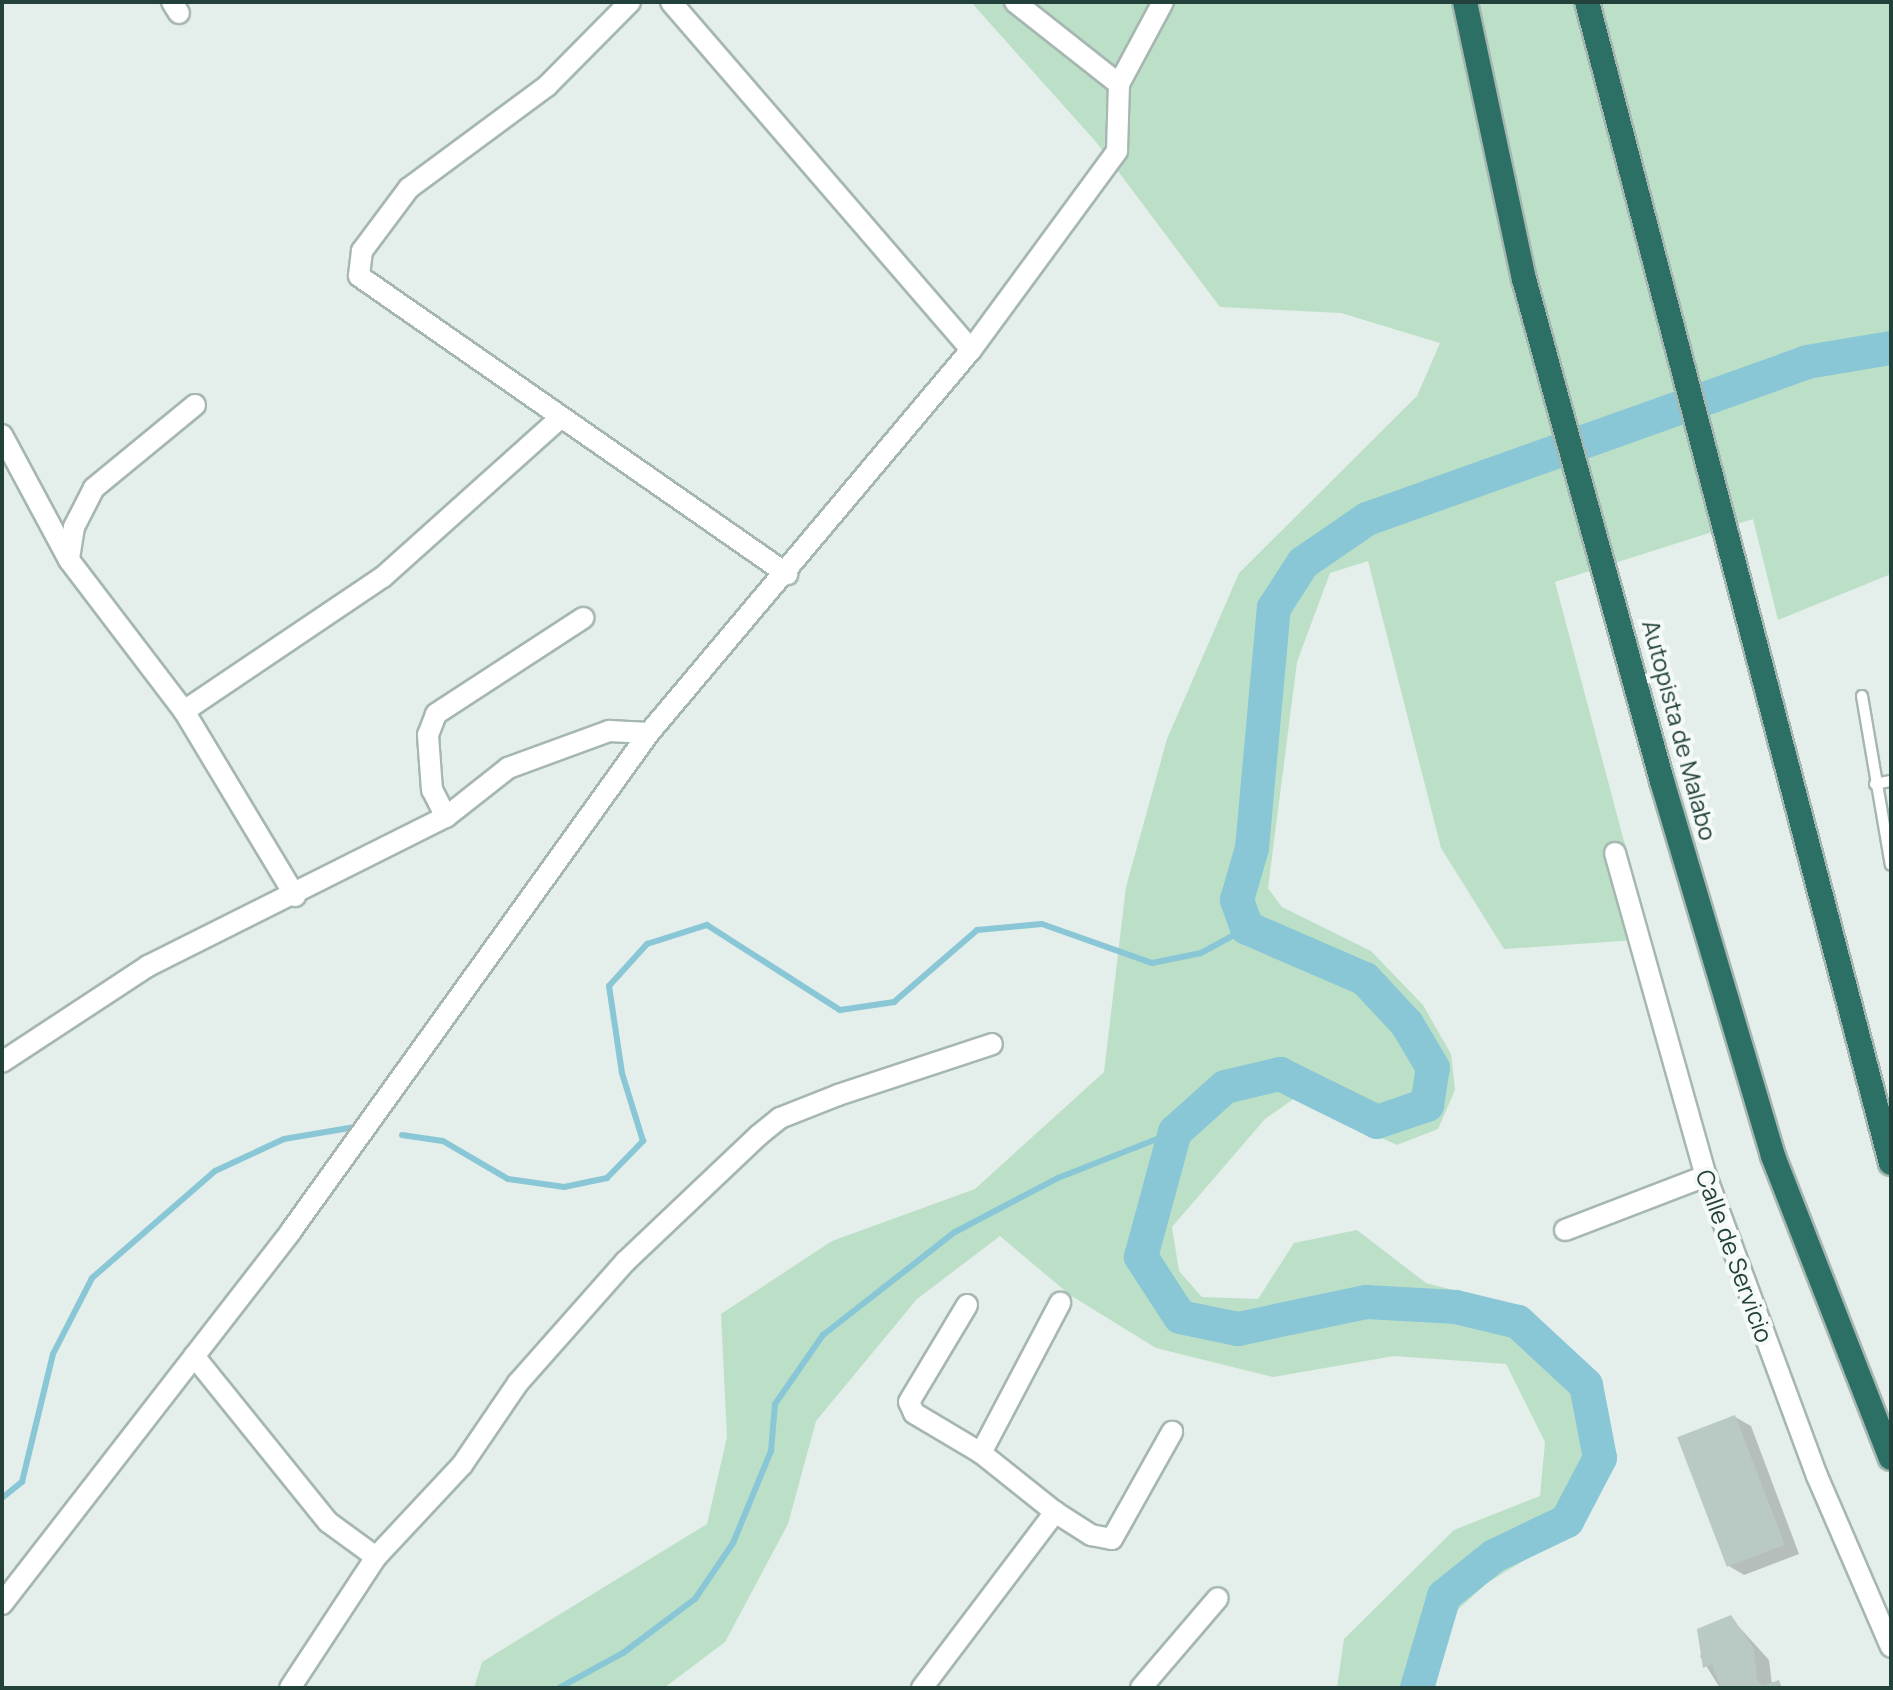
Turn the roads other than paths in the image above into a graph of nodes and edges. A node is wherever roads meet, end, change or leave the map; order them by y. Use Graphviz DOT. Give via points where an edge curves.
graph roads {
  1 [pos="630,2"];
  2 [pos="671,2"];
  3 [pos="1015,2"];
  4 [pos="1163,2"];
  5 [pos="1465,2"];
  6 [pos="1587,2"];
  7 [pos="1119,84"];
  8 [pos="971,350"];
  9 [pos="195,405"];
  10 [pos="558,420"];
  11 [pos="2,435"];
  12 [pos="69,560"];
  13 [pos="787,574"];
  14 [pos="583,618"];
  15 [pos="1862,696"];
  16 [pos="184,711"];
  17 [pos="649,733"];
  18 [pos="1891,781"];
  19 [pos="1875,784"];
  20 [pos="1885,810"];
  21 [pos="446,817"];
  22 [pos="1615,853"];
  23 [pos="1891,865"];
  24 [pos="295,896"];
  25 [pos="992,1044"];
  26 [pos="2,1062"];
  27 [pos="1891,1163"];
  28 [pos="1706,1176"];
  29 [pos="1565,1230"];
  30 [pos="1060,1303"];
  31 [pos="967,1305"];
  32 [pos="194,1356"];
  33 [pos="1172,1432"];
  34 [pos="981,1453"];
  35 [pos="1891,1458"];
  36 [pos="1055,1512"];
  37 [pos="376,1557"];
  38 [pos="1218,1598"];
  39 [pos="2,1604"];
  40 [pos="1891,1647"];
  41 [pos="290,1688"];
  42 [pos="922,1688"];
  43 [pos="1141,1688"];
  1 -- 10 [label="street" via="547,86 409,188 356,263 359,276"];
  2 -- 8 [label="street"];
  3 -- 7 [label="street"];
  4 -- 7 [label="street"];
  5 -- 35 [label="highway, Autopista de Malabo" via="1524,279 1611,576 1662,781 1773,1156"];
  6 -- 27 [label="highway"];
  7 -- 8 [label="street" via="1117,151"];
  8 -- 13 [label="street"];
  9 -- 12 [label="street" via="94,488 74,527"];
  10 -- 13 [label="street"];
  10 -- 16 [label="street" via="383,577"];
  11 -- 12 [label="street"];
  12 -- 16 [label="street"];
  13 -- 17 [label="street"];
  14 -- 21 [label="street" via="436,714 428,735 432,790"];
  15 -- 19 [label="lane"];
  16 -- 24 [label="street"];
  17 -- 21 [label="street" via="609,731 547,749 508,768"];
  17 -- 32 [label="street"];
  18 -- 19 [label="lane"];
  19 -- 20 [label="lane"];
  20 -- 23 [label="lane"];
  21 -- 24 [label="street"];
  22 -- 28 [label="street, Calle de Servicio"];
  24 -- 26 [label="street" via="148,966"];
  25 -- 37 [label="street" via="780,1118 590,1301 413,1524"];
  28 -- 29 [label="street"];
  28 -- 40 [label="street, Calle de Servicio" via="1817,1476"];
  30 -- 34 [label="street"];
  31 -- 34 [label="street" via="909,1402 914,1413"];
  32 -- 37 [label="street" via="328,1522"];
  32 -- 39 [label="street"];
  33 -- 36 [label="street" via="1112,1539"];
  34 -- 36 [label="street"];
  36 -- 42 [label="street"];
  37 -- 41 [label="street"];
  38 -- 43 [label="street"];
}
